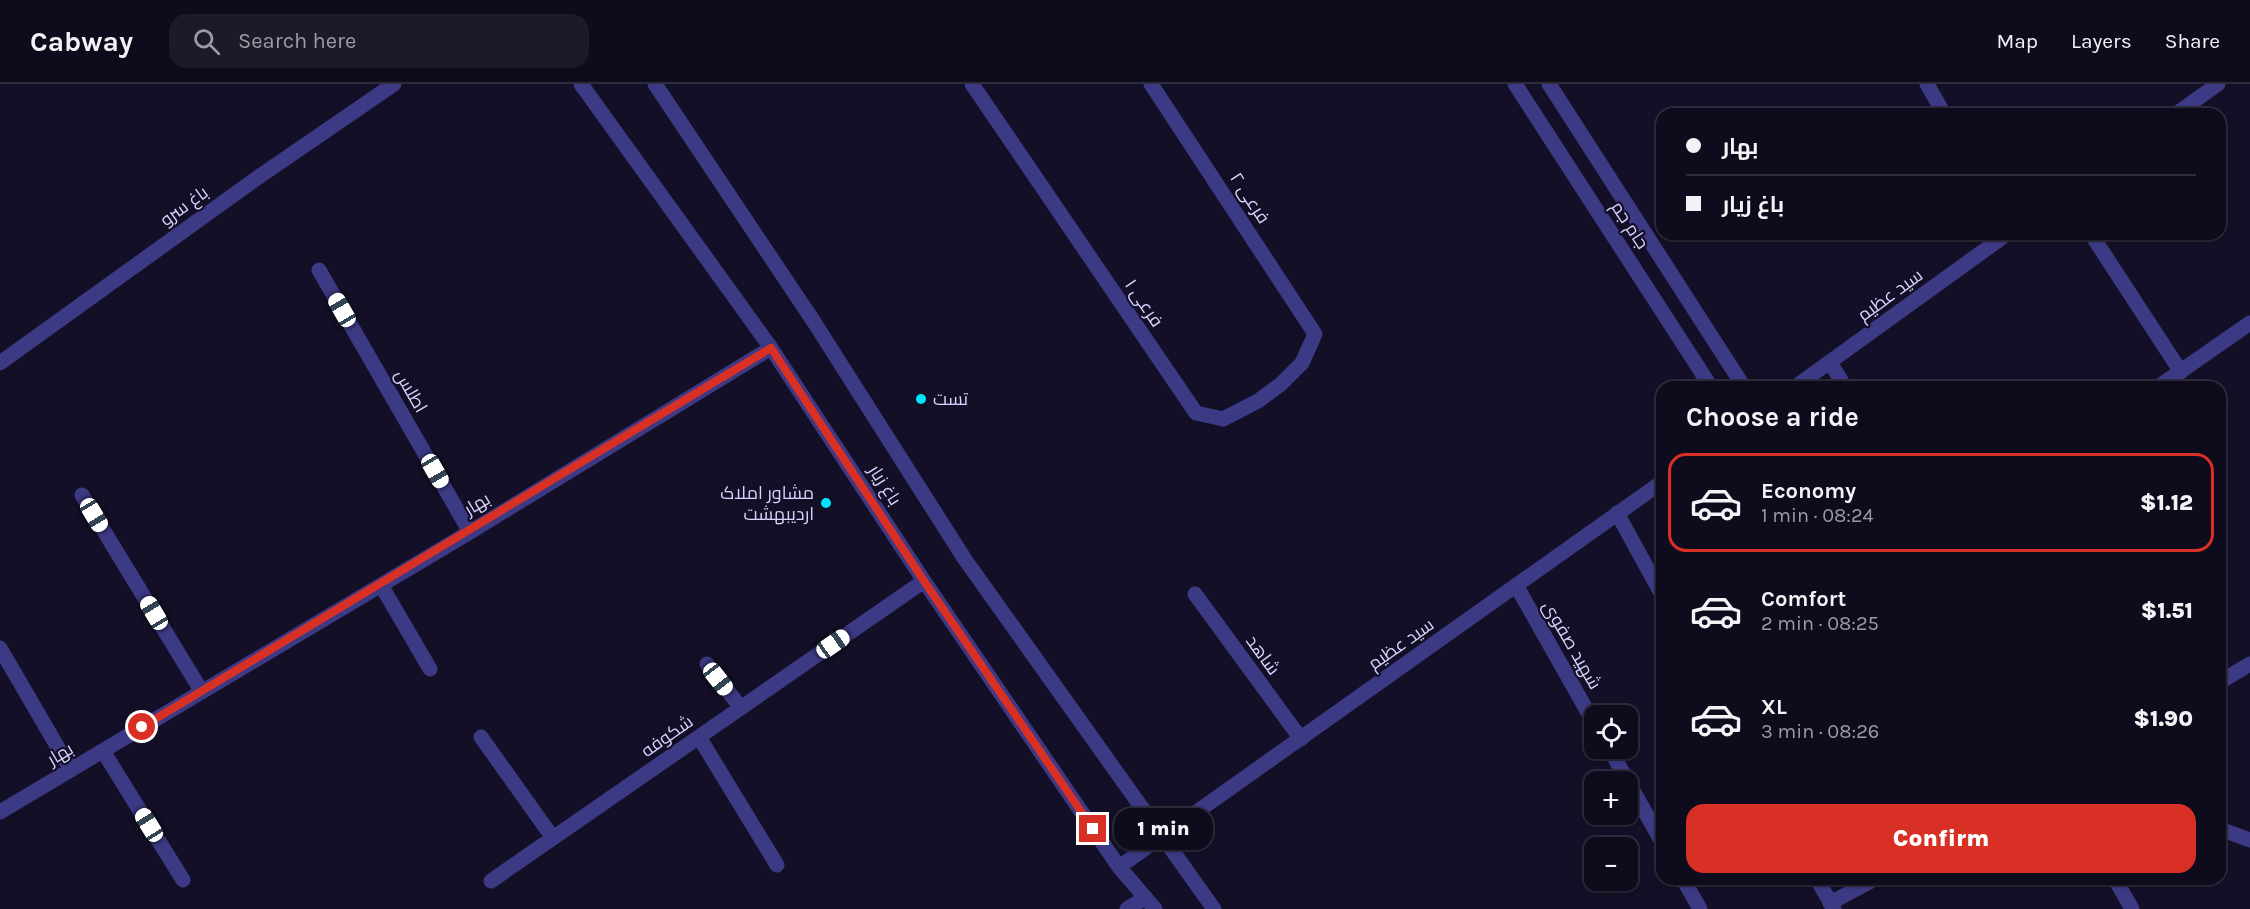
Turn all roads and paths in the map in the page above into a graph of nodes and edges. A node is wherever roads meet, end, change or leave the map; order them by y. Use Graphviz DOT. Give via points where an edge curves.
graph roads {
  1 [pos="393,84"];
  2 [pos="582,84"];
  3 [pos="655,84"];
  4 [pos="972,84"];
  5 [pos="1151,84"];
  6 [pos="1515,84"];
  7 [pos="1549,84"];
  8 [pos="1927,84"];
  9 [pos="2218,84"];
  10 [pos="1941,108"];
  11 [pos="2184,108"];
  12 [pos="1999,240"];
  13 [pos="2095,240"];
  14 [pos="319,270"];
  15 [pos="2250,323"];
  16 [pos="1315,334"];
  17 [pos="771,348"];
  18 [pos="1830,362"];
  19 [pos="0,363"];
  20 [pos="2181,372"];
  21 [pos="1708,381"];
  22 [pos="1740,381"];
  23 [pos="1803,381"];
  24 [pos="1841,381"];
  25 [pos="2167,381"];
  26 [pos="1656,486"];
  27 [pos="82,495"];
  28 [pos="1617,513"];
  29 [pos="470,532"];
  30 [pos="924,581"];
  31 [pos="1656,584"];
  32 [pos="381,585"];
  33 [pos="1516,585"];
  34 [pos="1195,594"];
  35 [pos="0,648"];
  36 [pos="707,664"];
  37 [pos="2250,664"];
  38 [pos="430,669"];
  39 [pos="2226,678"];
  40 [pos="202,692"];
  41 [pos="1584,705"];
  42 [pos="741,708"];
  43 [pos="481,737"];
  44 [pos="699,737"];
  45 [pos="1300,739"];
  46 [pos="103,751"];
  47 [pos="1615,759"];
  48 [pos="71,770"];
  49 [pos="0,812"];
  50 [pos="1656,831"];
  51 [pos="2226,831"];
  52 [pos="554,838"];
  53 [pos="1162,838"];
  54 [pos="2250,840"];
  55 [pos="777,866"];
  56 [pos="1119,867"];
  57 [pos="183,880"];
  58 [pos="491,881"];
  59 [pos="1686,885"];
  60 [pos="1820,885"];
  61 [pos="1865,885"];
  62 [pos="2118,885"];
  63 [pos="1150,903"];
  64 [pos="1832,906"];
  65 [pos="1127,909"];
  66 [pos="1214,909"];
  67 [pos="1700,909"];
  68 [pos="2132,909"];
  1 -- 19 [label="street, باغ سرو"];
  2 -- 17 [label="street, باغ زیار"];
  3 -- 53 [label="street, باغ زیار" via="814,322 964,558"];
  4 -- 16 [label="street, فرعی ۱" via="1196,413 1223,419 1258,401 1302,363"];
  5 -- 16 [label="street, فرعی ۲"];
  6 -- 21 [label="street, جام جم"];
  7 -- 22 [label="street, جام جم"];
  8 -- 10 [label="street"];
  9 -- 11 [label="street"];
  12 -- 18 [label="street, سید عظیم"];
  13 -- 20 [label="street"];
  14 -- 29 [label="street, اطلس"];
  15 -- 20 [label="street"];
  17 -- 29 [label="street, بهار"];
  17 -- 30 [label="street, باغ زیار"];
  18 -- 23 [label="street, سید عظیم"];
  18 -- 24 [label="street"];
  20 -- 25 [label="street"];
  26 -- 28 [label="street, سید عظیم"];
  27 -- 40 [label="street"];
  28 -- 31 [label="street"];
  28 -- 33 [label="street, سید عظیم"];
  29 -- 32 [label="street, بهار"];
  30 -- 42 [label="street, شکوفه"];
  30 -- 56 [label="street, باغ زیار"];
  32 -- 38 [label="street"];
  32 -- 40 [label="street, بهار"];
  33 -- 41 [label="street, شهید صفوی"];
  33 -- 45 [label="street, سید عظیم"];
  34 -- 45 [label="street, شاهد"];
  35 -- 48 [label="street"];
  36 -- 42 [label="street"];
  37 -- 39 [label="street"];
  40 -- 46 [label="street, بهار"];
  42 -- 44 [label="street, شکوفه"];
  43 -- 52 [label="street"];
  44 -- 52 [label="street, شکوفه"];
  44 -- 55 [label="street"];
  45 -- 53 [label="street, سید عظیم"];
  46 -- 48 [label="street, بهار"];
  46 -- 57 [label="street"];
  47 -- 50 [label="street"];
  48 -- 49 [label="street, بهار"];
  51 -- 54 [label="street"];
  52 -- 58 [label="street, شکوفه"];
  53 -- 56 [label="street, سید عظیم"];
  53 -- 66 [label="street, باغ زیار"];
  56 -- 63 [label="street, باغ زیار"];
  59 -- 67 [label="street"];
  60 -- 64 [label="street"];
  61 -- 64 [label="street"];
  62 -- 68 [label="street"];
  63 -- 65 [label="street"];
}
